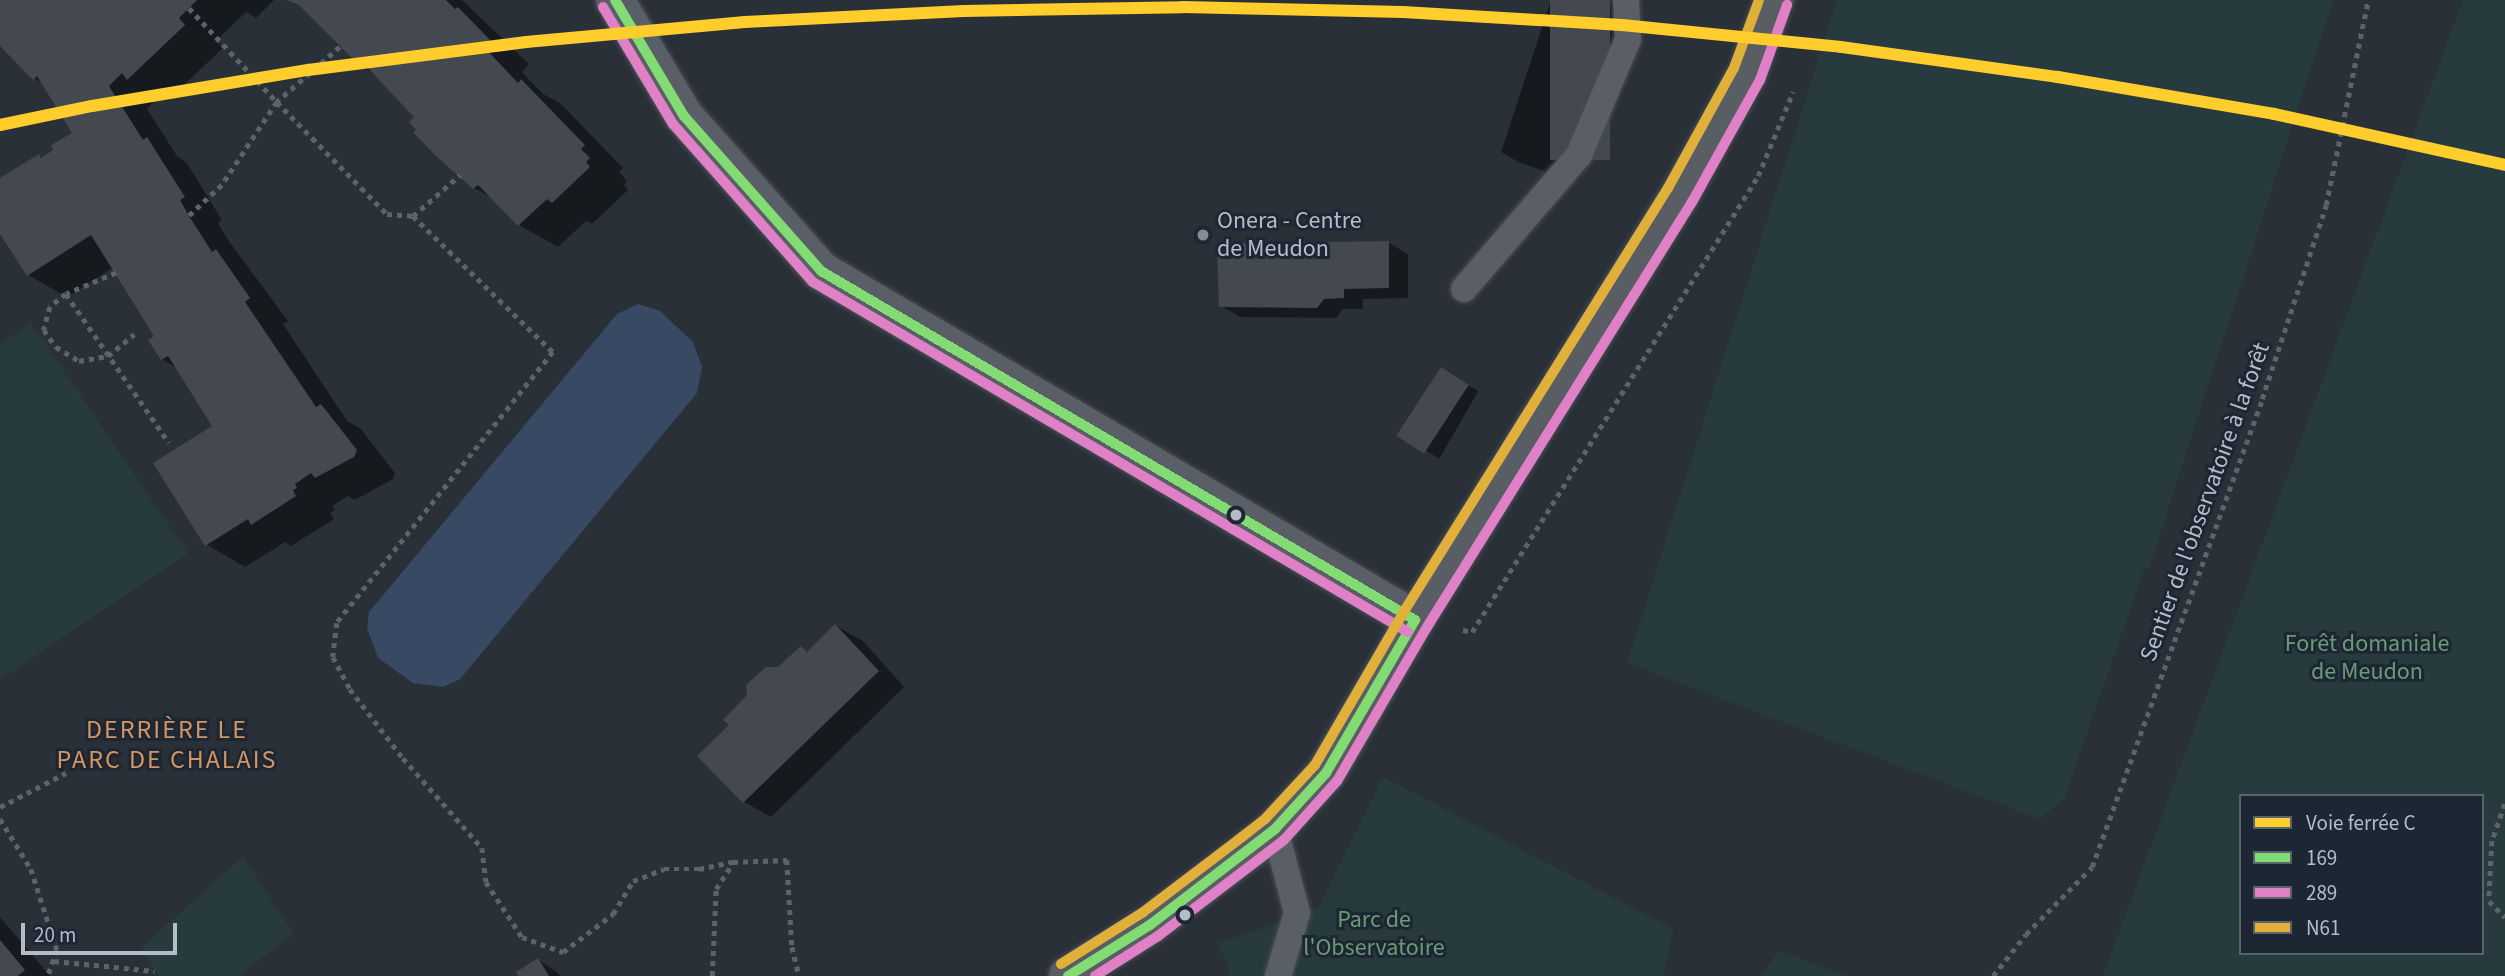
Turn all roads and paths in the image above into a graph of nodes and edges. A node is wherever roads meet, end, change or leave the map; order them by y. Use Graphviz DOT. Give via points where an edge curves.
graph roads {
  1 [pos="615,0"];
  2 [pos="1626,0"];
  3 [pos="1774,0"];
  4 [pos="2368,0"];
  5 [pos="189,8"];
  6 [pos="340,47"];
  7 [pos="277,102"];
  8 [pos="460,175"];
  9 [pos="189,216"];
  10 [pos="413,216"];
  11 [pos="116,273"];
  12 [pos="1464,289"];
  13 [pos="66,294"];
  14 [pos="134,334"];
  15 [pos="108,356"];
  16 [pos="169,443"];
  17 [pos="1415,621"];
  18 [pos="66,773"];
  19 [pos="2505,804"];
  20 [pos="0,807"];
  21 [pos="0,819"];
  22 [pos="1275,829"];
  23 [pos="733,862"];
  24 [pos="2505,916"];
  25 [pos="54,961"];
  26 [pos="155,971"];
  27 [pos="48,976"];
  28 [pos="712,976"];
  29 [pos="799,976"];
  30 [pos="1068,976"];
  31 [pos="1278,976"];
  32 [pos="1993,976"];
  1 -- 17 [label="street" via="684,116 821,271"];
  2 -- 12 [label="lane" via="1628,39 1578,155"];
  3 -- 17 [label="main road" via="1747,74 1680,195"];
  4 -- 32 [label="path, Sentier de l'observatoire à la forêt" via="2326,205 2262,399 2092,867 2026,934"];
  5 -- 7 [label="path"];
  6 -- 7 [label="path"];
  7 -- 9 [label="path" via="222,185"];
  7 -- 10 [label="path" via="387,214"];
  8 -- 10 [label="path"];
  10 -- 23 [label="path" via="553,352 337,624 332,657 350,689 403,758 482,848 486,881 522,937 563,952 612,914 633,881 664,869 699,869"];
  11 -- 13 [label="path"];
  13 -- 15 [label="path"];
  13 -- 15 [label="path" via="50,307 44,330 56,347 79,361"];
  14 -- 15 [label="path"];
  15 -- 16 [label="path"];
  17 -- 22 [label="main road" via="1326,773"];
  18 -- 20 [label="path"];
  19 -- 24 [label="path" via="2492,841 2489,901"];
  21 -- 25 [label="path" via="31,869 57,950"];
  22 -- 30 [label="main road" via="1150,926"];
  22 -- 31 [label="lane" via="1297,913"];
  23 -- 28 [label="path" via="716,889"];
  23 -- 29 [label="path" via="787,860 790,936"];
  25 -- 26 [label="path"];
  25 -- 27 [label="path"];
}
